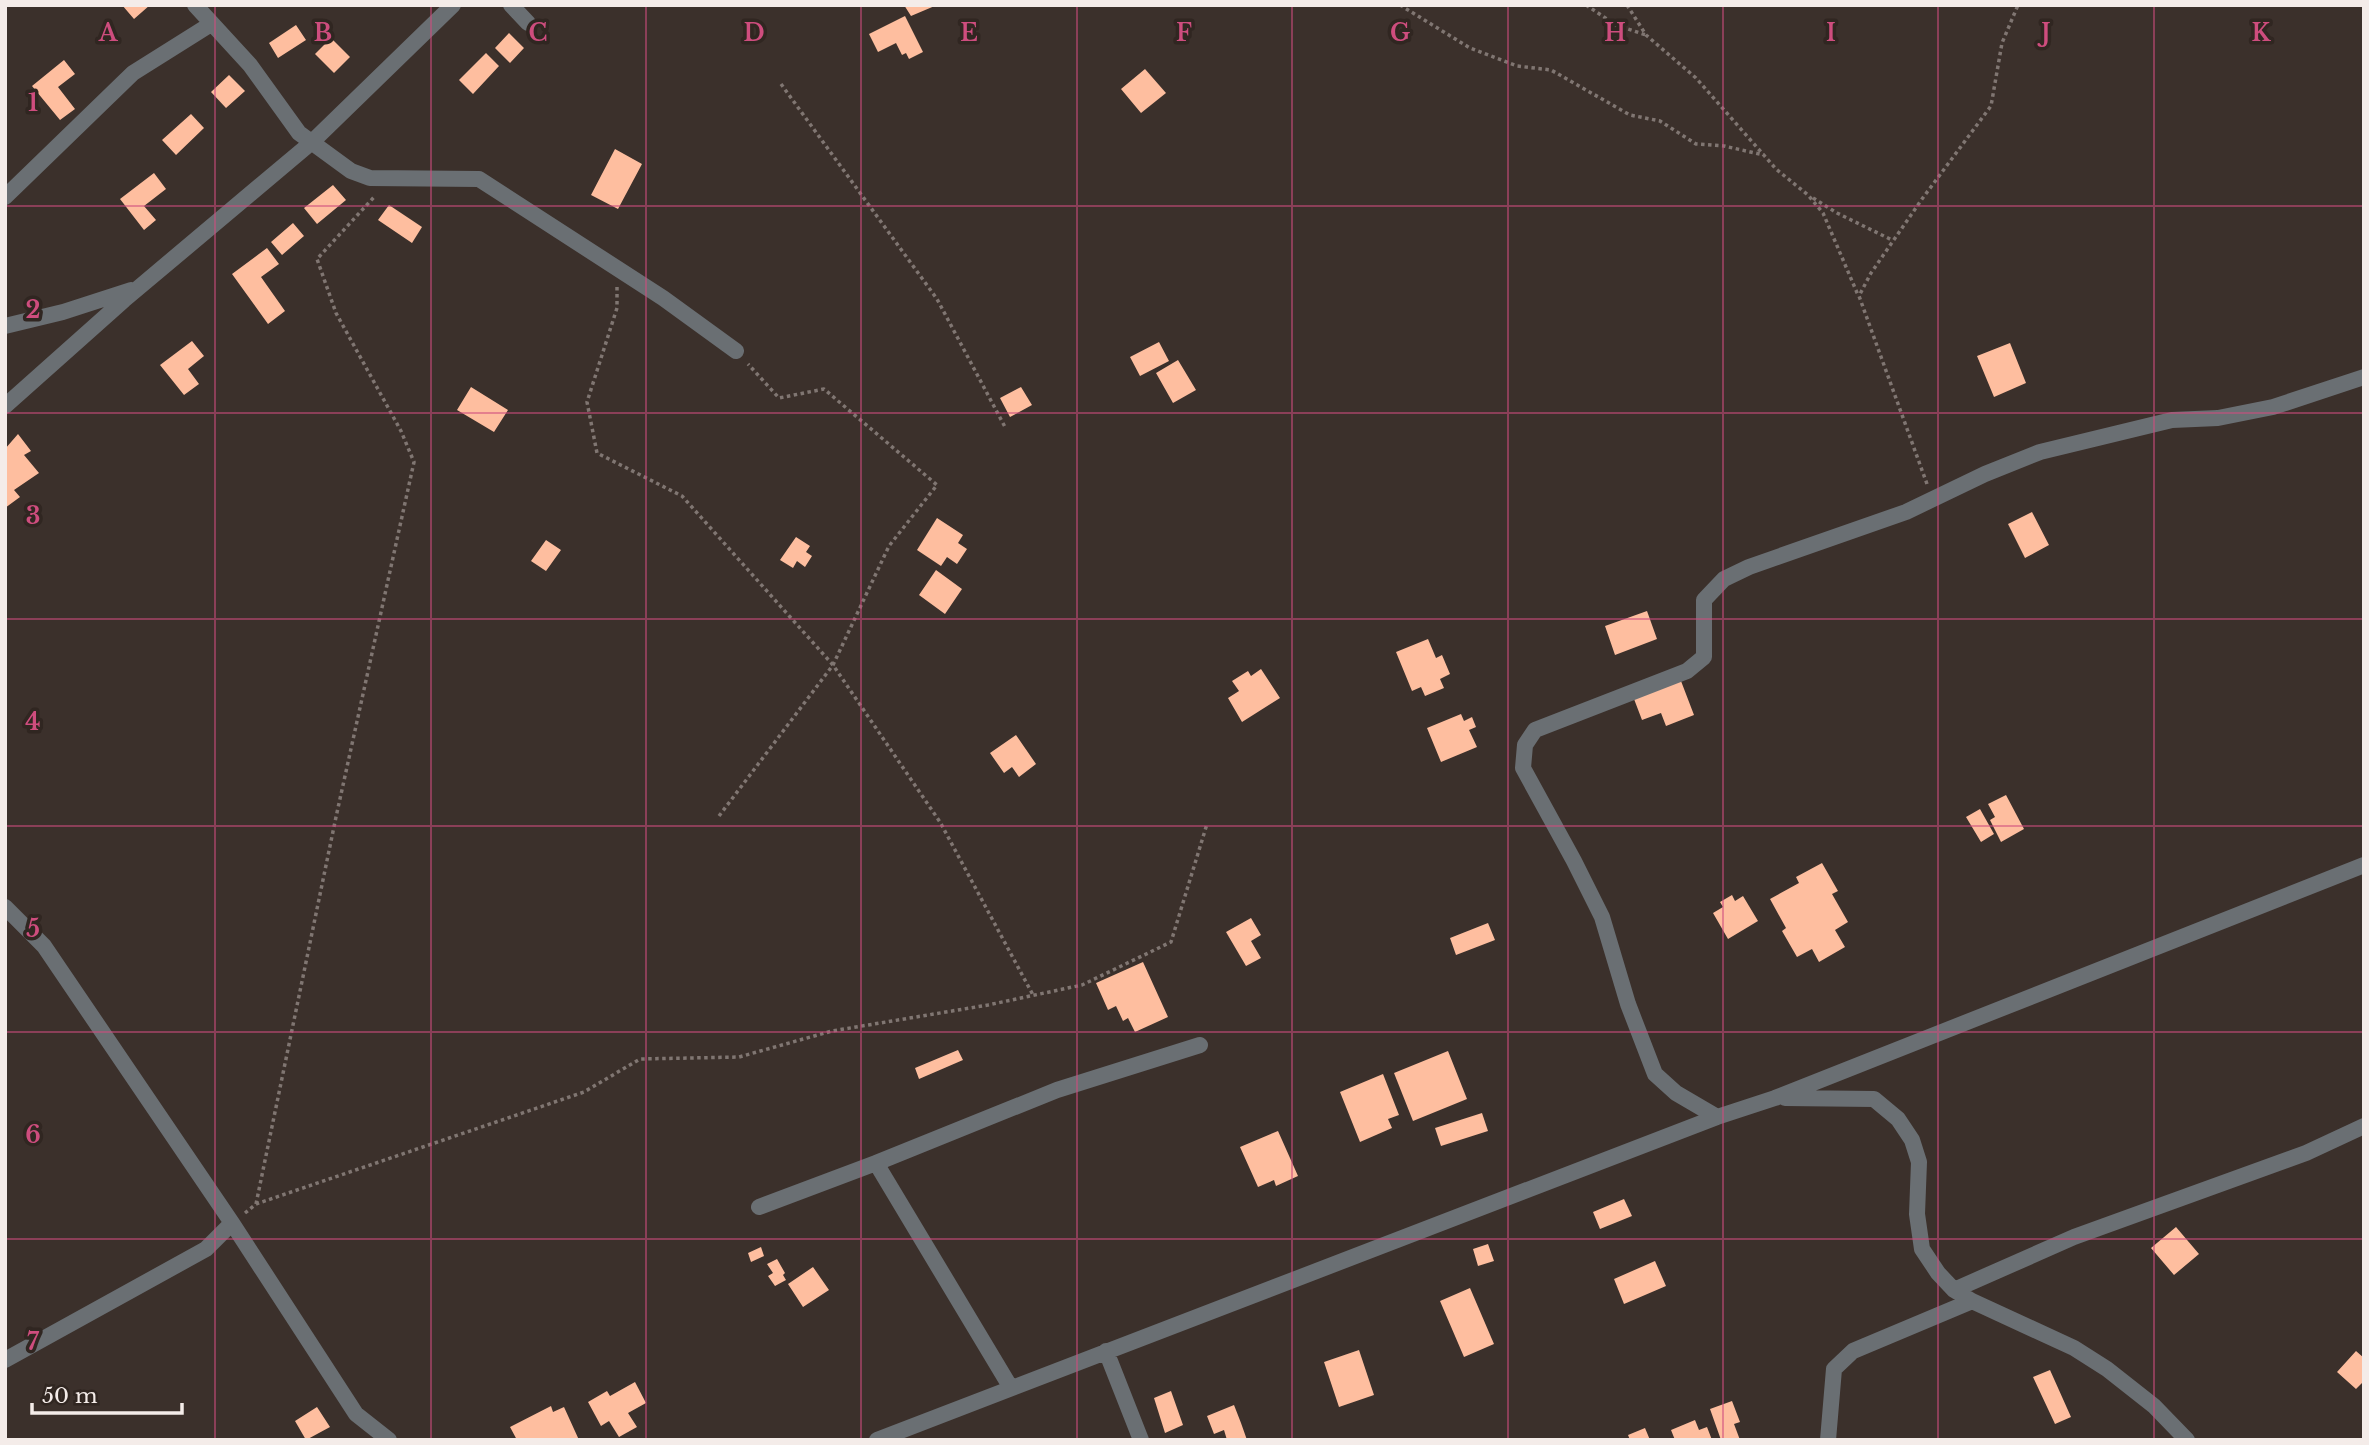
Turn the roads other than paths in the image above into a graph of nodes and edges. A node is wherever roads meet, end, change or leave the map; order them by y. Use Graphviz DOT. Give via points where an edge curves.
graph roads {
  1 [pos="195,5"];
  2 [pos="453,5"];
  3 [pos="510,5"];
  4 [pos="528,23"];
  5 [pos="211,24"];
  6 [pos="312,142"];
  7 [pos="5,197"];
  8 [pos="139,287"];
  9 [pos="5,326"];
  10 [pos="736,351"];
  11 [pos="2364,377"];
  12 [pos="5,406"];
  13 [pos="2364,865"];
  14 [pos="5,907"];
  15 [pos="1200,1045"];
  16 [pos="1775,1098"];
  17 [pos="1717,1117"];
  18 [pos="2364,1126"];
  19 [pos="876,1163"];
  20 [pos="759,1207"];
  21 [pos="232,1223"];
  22 [pos="1954,1290"];
  23 [pos="1972,1301"];
  24 [pos="1106,1351"];
  25 [pos="5,1360"];
  26 [pos="1011,1388"];
  27 [pos="388,1440"];
  28 [pos="877,1440"];
  29 [pos="1141,1440"];
  30 [pos="1828,1440"];
  31 [pos="2187,1440"];
  1 -- 5 [label="street"];
  2 -- 6 [label="street"];
  3 -- 4 [label="street"];
  5 -- 6 [label="street" via="250,65 299,133"];
  5 -- 7 [label="street" via="133,73"];
  6 -- 8 [label="street"];
  6 -- 10 [label="street" via="351,171 370,178 479,179"];
  8 -- 9 [label="street" via="63,313"];
  8 -- 12 [label="street"];
  11 -- 17 [label="street" via="2273,407 2218,418 2172,420 2040,452 1906,512 1749,567 1724,579 1704,600 1704,657 1686,671 1535,730 1525,745 1523,768 1602,917 1655,1074 1676,1093"];
  13 -- 16 [label="street"];
  14 -- 21 [label="street" via="44,946"];
  15 -- 19 [label="street" via="1057,1090"];
  16 -- 17 [label="street"];
  16 -- 22 [label="street" via="1874,1099 1898,1119 1919,1162 1916,1214 1922,1249"];
  17 -- 24 [label="street"];
  18 -- 22 [label="street" via="2306,1153 2074,1237"];
  19 -- 20 [label="street"];
  19 -- 26 [label="street"];
  21 -- 25 [label="street" via="206,1249"];
  21 -- 27 [label="street" via="356,1414"];
  22 -- 23 [label="street"];
  23 -- 30 [label="street" via="1853,1351 1834,1369"];
  23 -- 31 [label="street" via="2074,1348 2107,1369 2154,1406"];
  24 -- 26 [label="street"];
  24 -- 29 [label="street"];
  26 -- 28 [label="street"];
}
